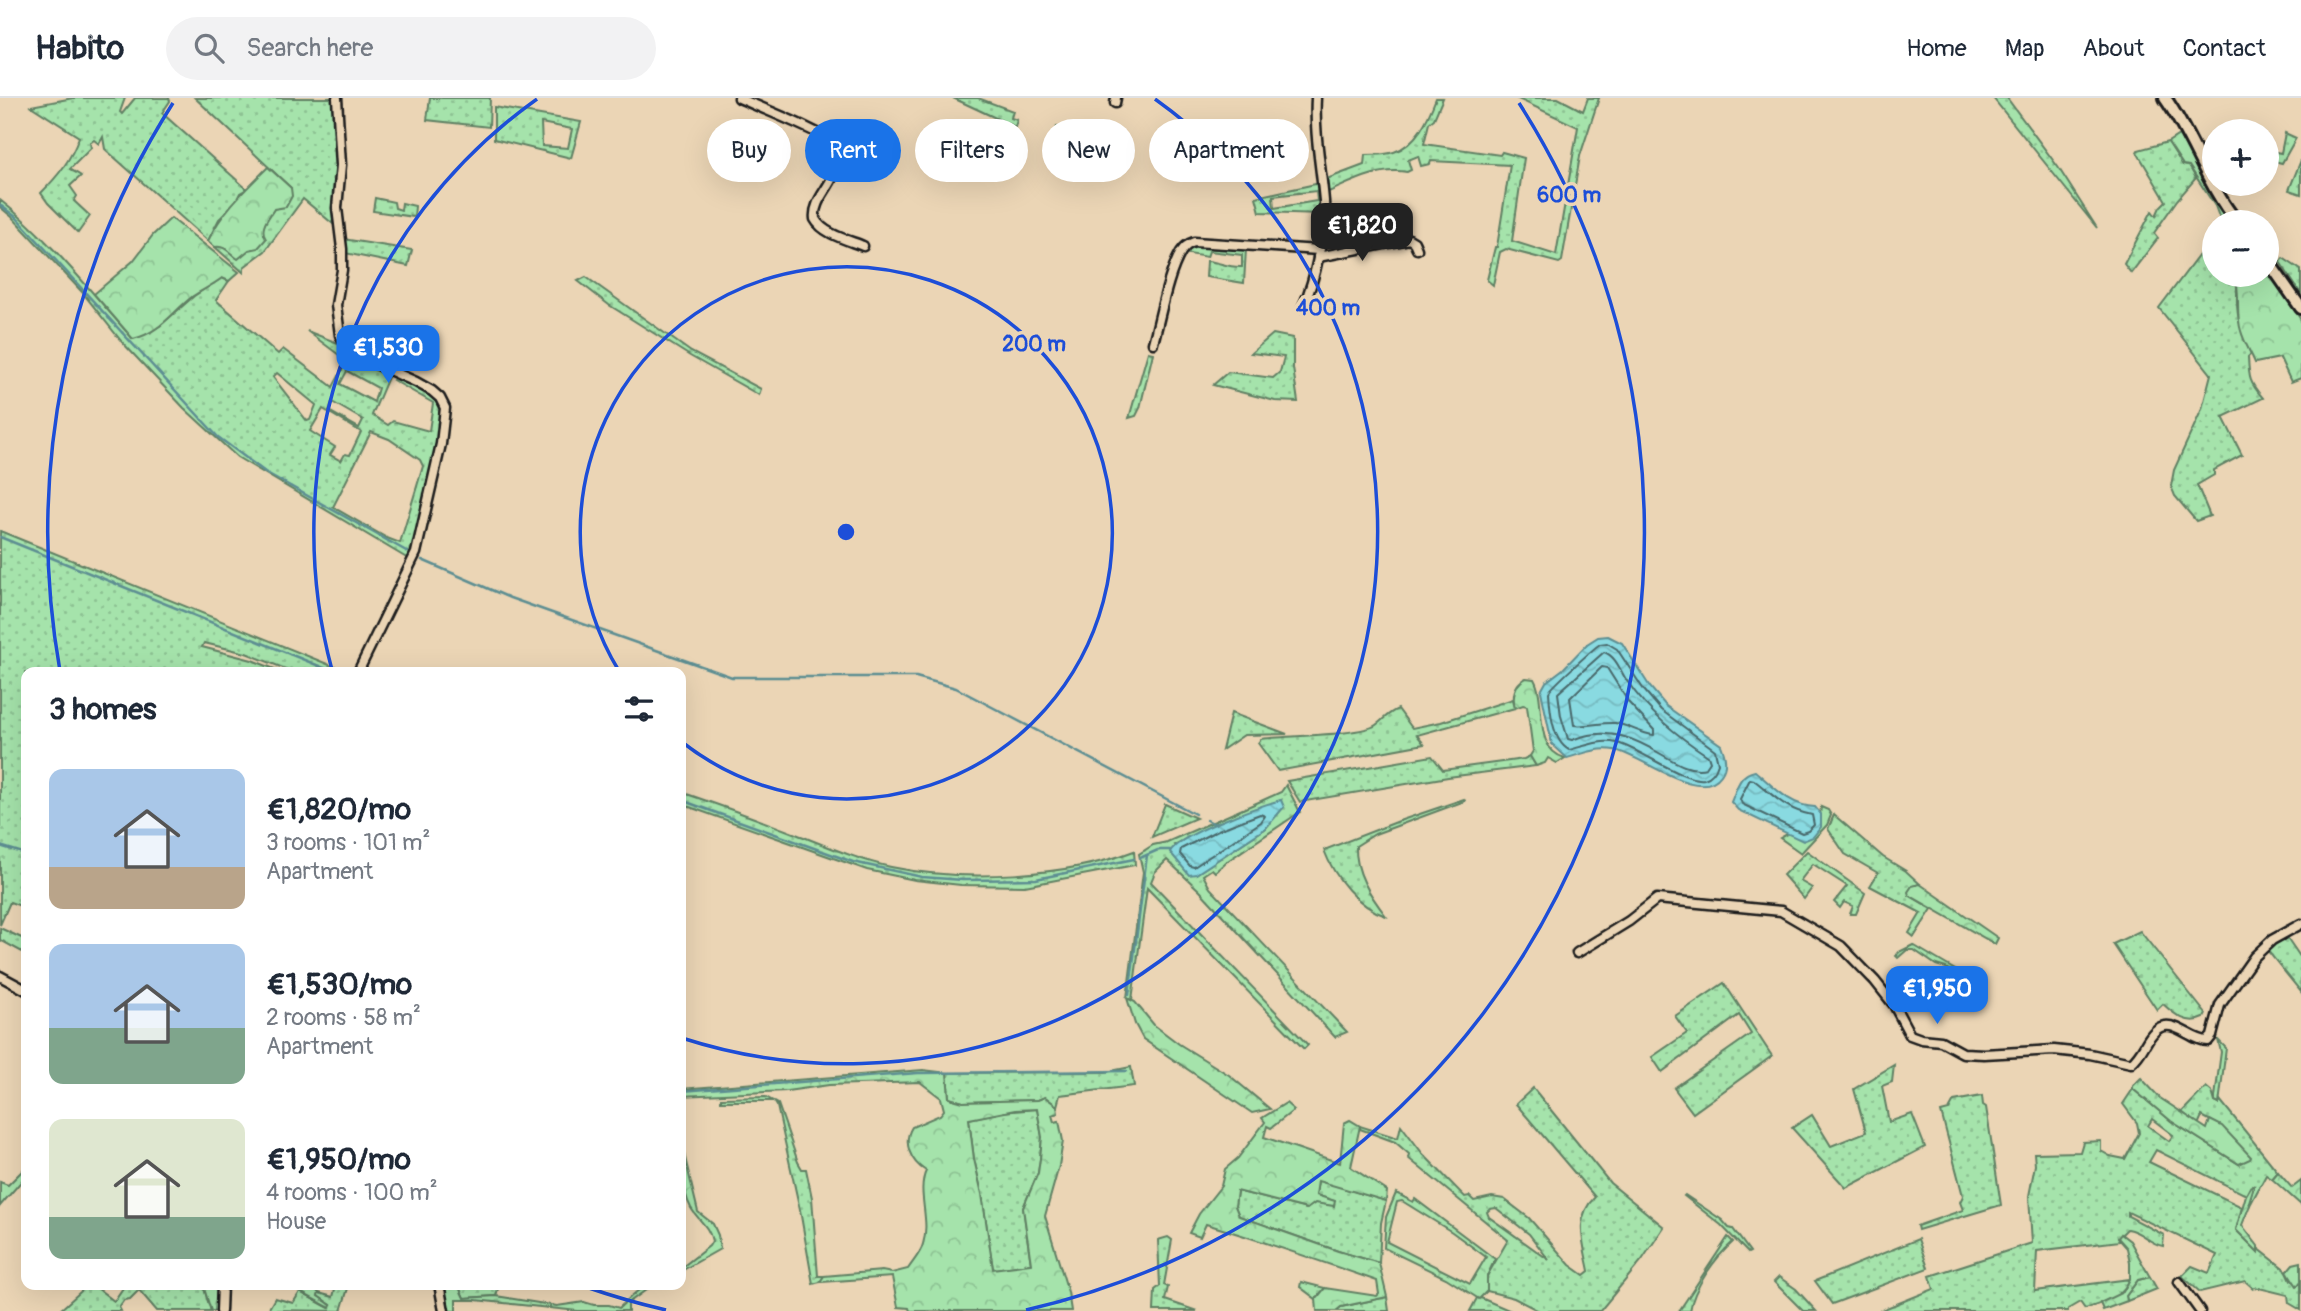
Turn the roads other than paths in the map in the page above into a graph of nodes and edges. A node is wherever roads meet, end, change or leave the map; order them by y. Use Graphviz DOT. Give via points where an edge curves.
graph roads {
  1 [pos="337,98"];
  2 [pos="739,98"];
  3 [pos="1316,98"];
  4 [pos="2165,98"];
  5 [pos="2229,210"];
  6 [pos="863,246"];
  7 [pos="1417,249"];
  8 [pos="1318,253"];
  9 [pos="2279,277"];
  10 [pos="1303,307"];
  11 [pos="2301,308"];
  12 [pos="1153,343"];
  13 [pos="360,667"];
  14 [pos="2301,924"];
  15 [pos="1577,953"];
  16 [pos="0,976"];
  17 [pos="21,987"];
  18 [pos="2179,1282"];
  19 [pos="222,1290"];
  20 [pos="440,1290"];
  21 [pos="221,1311"];
  22 [pos="443,1311"];
  23 [pos="2200,1311"];
  1 -- 13 [label="street" via="342,270 336,304 340,335 365,359 432,391 445,408 416,553"];
  2 -- 6 [label="street" via="840,145 840,161 815,219 830,232"];
  3 -- 8 [label="street" via="1324,204"];
  4 -- 5 [label="street"];
  7 -- 8 [label="street" via="1409,239"];
  8 -- 10 [label="street"];
  8 -- 12 [label="street" via="1187,245"];
  9 -- 11 [label="street"];
  14 -- 15 [label="street" via="2272,940 2254,957 2220,1006 2208,1041 2165,1026 2155,1030 2132,1063 2054,1050 1963,1053 1941,1041 1910,1035 1894,1005 1841,946 1781,911 1657,899"];
  16 -- 17 [label="street"];
  18 -- 23 [label="street"];
  19 -- 21 [label="street"];
  20 -- 22 [label="street"];
}
